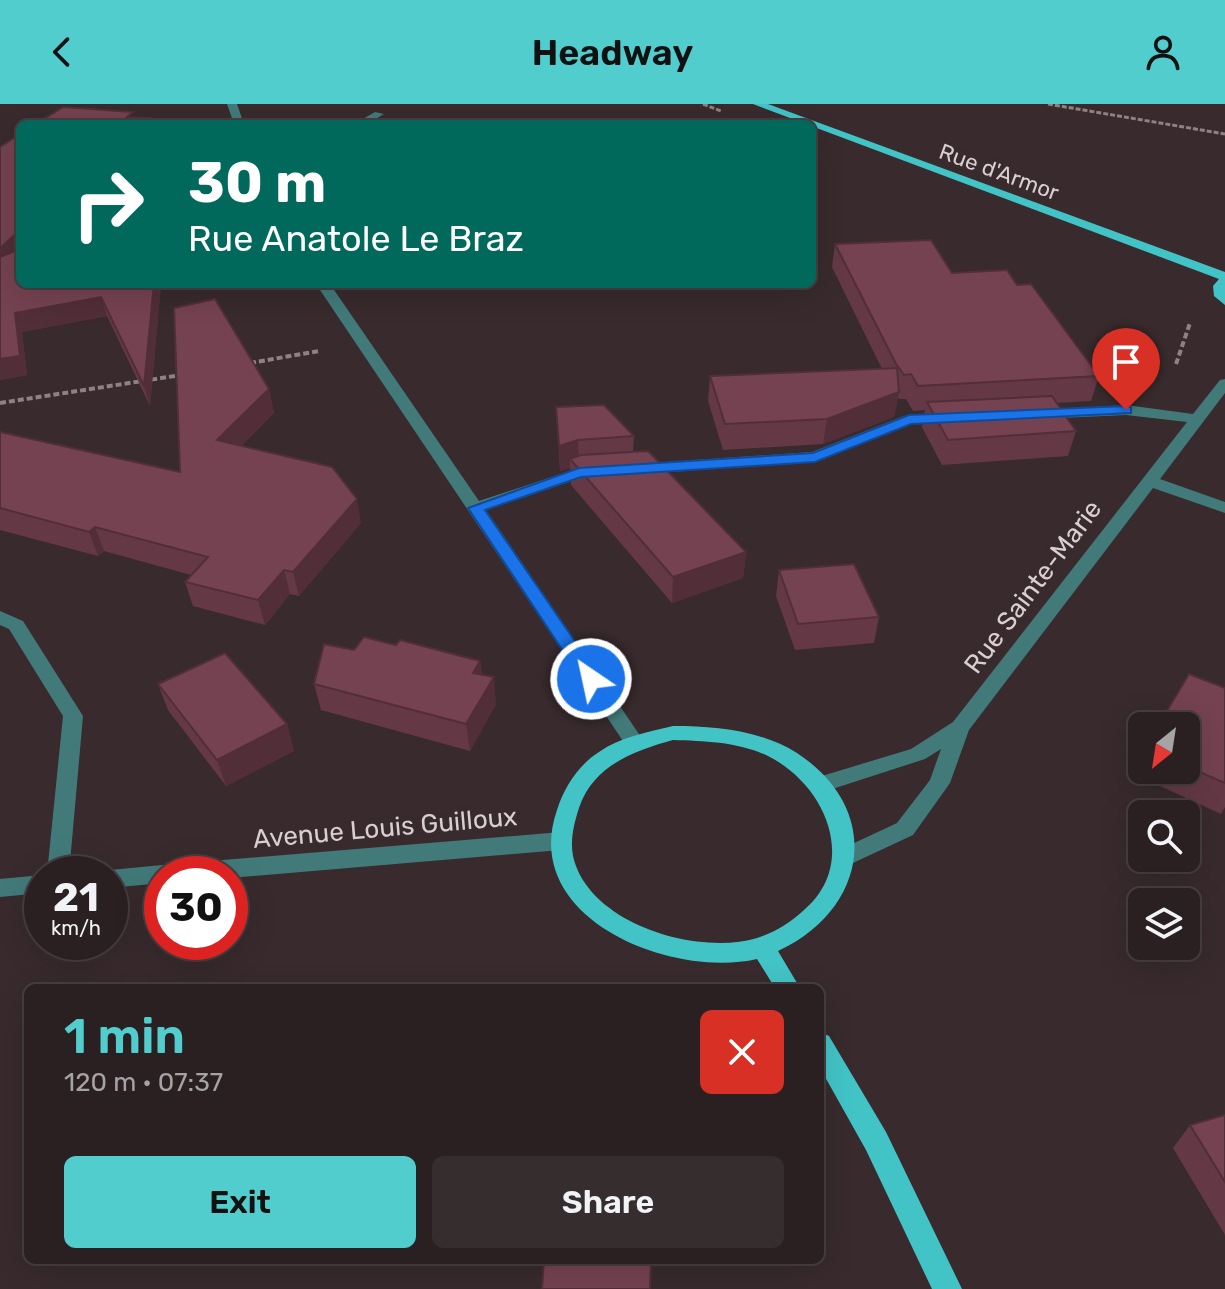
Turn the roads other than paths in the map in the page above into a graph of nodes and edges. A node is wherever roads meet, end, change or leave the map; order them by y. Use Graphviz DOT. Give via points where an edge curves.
graph roads {
  1 [pos="758,104"];
  2 [pos="379,114"];
  3 [pos="367,120"];
  4 [pos="801,120"];
  5 [pos="816,126"];
  6 [pos="1225,279"];
  7 [pos="326,288"];
  8 [pos="1225,301"];
  9 [pos="1225,383"];
  10 [pos="1017,415"];
  11 [pos="971,417"];
  12 [pos="1197,419"];
  13 [pos="1150,481"];
  14 [pos="476,508"];
  15 [pos="1225,508"];
  16 [pos="0,617"];
  17 [pos="960,727"];
  18 [pos="634,742"];
  19 [pos="820,785"];
  20 [pos="561,841"];
  21 [pos="60,856"];
  22 [pos="845,857"];
  23 [pos="248,867"];
  24 [pos="24,886"];
  25 [pos="0,888"];
  26 [pos="763,947"];
  27 [pos="786,984"];
  28 [pos="824,1051"];
  29 [pos="947,1289"];
  1 -- 4 [label="main road, Rue d'Armor"];
  2 -- 3 [label="street"];
  5 -- 6 [label="main road, Rue d'Armor"];
  6 -- 8 [label="main road" via="1220,286"];
  7 -- 14 [label="street"];
  9 -- 12 [label="street, Rue Sainte-Marie"];
  10 -- 12 [label="street" via="1126,410"];
  11 -- 14 [label="street" via="909,419 815,457 579,473"];
  12 -- 13 [label="street, Rue Sainte-Marie"];
  13 -- 15 [label="street"];
  13 -- 17 [label="street, Rue Sainte-Marie"];
  14 -- 18 [label="street"];
  16 -- 21 [label="street" via="16,625 73,716"];
  17 -- 19 [label="street, Rue Sainte-Marie" via="918,754"];
  17 -- 22 [label="street, Rue Sainte-Marie" via="939,783 905,829"];
  18 -- 19 [label="main road" via="673,733 714,733 754,742 791,759"];
  18 -- 20 [label="main road" via="603,759 580,782 565,811"];
  19 -- 22 [label="main road" via="840,819"];
  20 -- 23 [label="street, Avenue Louis Guilloux"];
  20 -- 26 [label="main road" via="570,876 592,908 627,934 671,950 717,955"];
  22 -- 26 [label="main road" via="833,894 805,925"];
  24 -- 25 [label="street"];
  26 -- 27 [label="main road"];
  28 -- 29 [label="main road" via="876,1141"];
}
